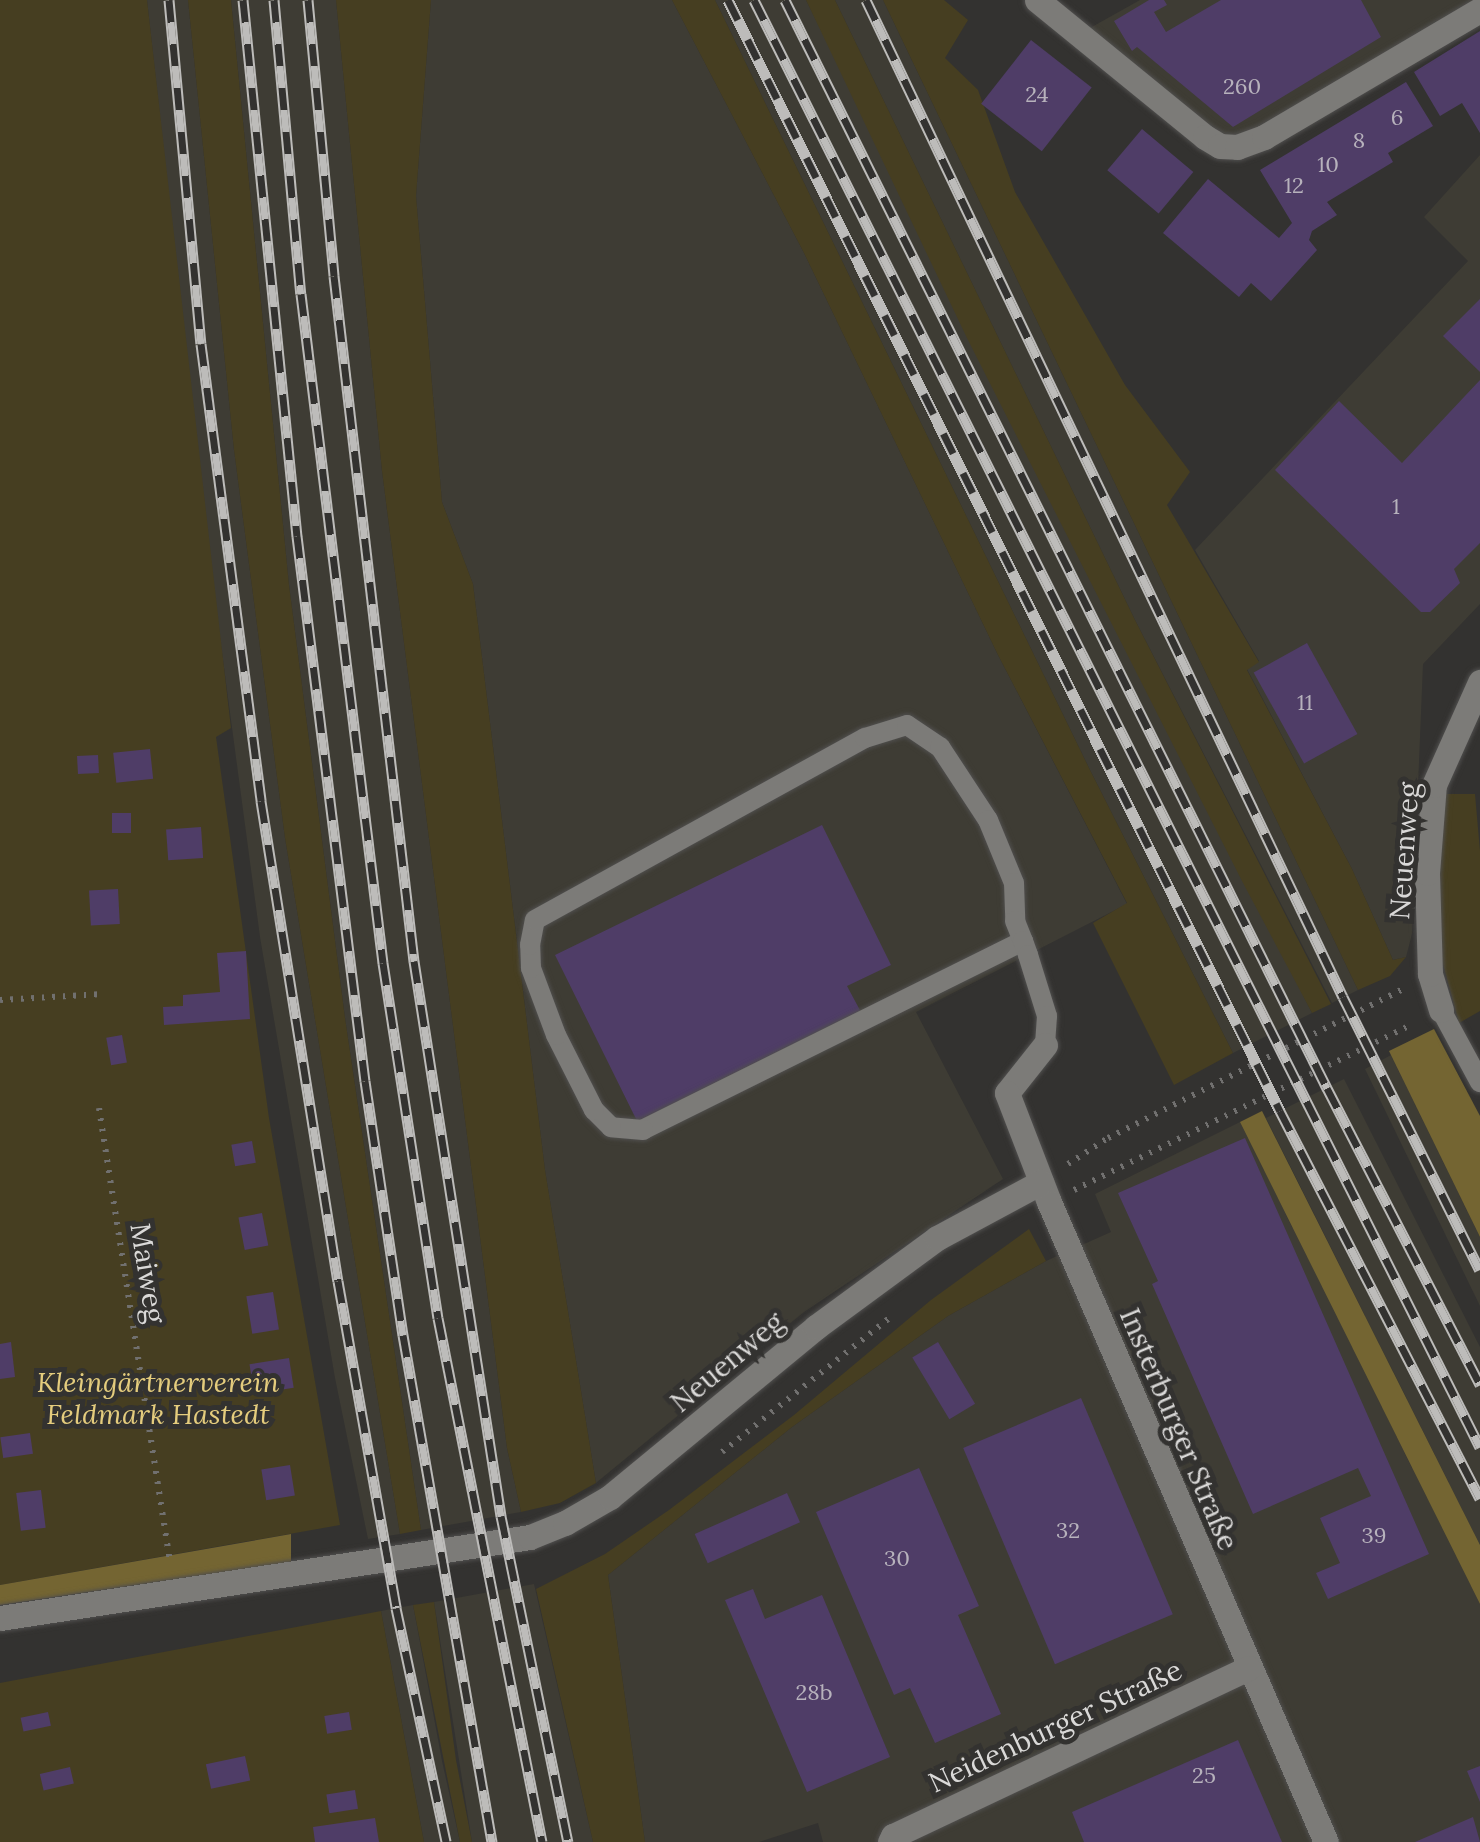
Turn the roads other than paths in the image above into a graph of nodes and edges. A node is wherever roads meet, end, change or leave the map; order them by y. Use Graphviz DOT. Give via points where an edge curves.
graph roads {
  1 [pos="1037,0"];
  2 [pos="1480,10"];
  3 [pos="1480,682"];
  4 [pos="1023,942"];
  5 [pos="1441,1010"];
  6 [pos="1045,1045"];
  7 [pos="1480,1082"];
  8 [pos="1045,1192"];
  9 [pos="0,1618"];
  10 [pos="1248,1668"];
  11 [pos="890,1842"];
  12 [pos="1326,1842"];
  1 -- 2 [label="street" via="1205,137 1237,147"];
  3 -- 5 [label="street, Neuenweg" via="1434,786 1430,974"];
  4 -- 4 [label="lane" via="1014,882 988,820 940,746 907,725 865,738 535,920 530,968 594,1110 611,1127 643,1130"];
  4 -- 6 [label="lane" via="1047,1016"];
  5 -- 7 [label="lane, Neuenweg"];
  6 -- 8 [label="street, Insterburger Straße" via="1007,1093"];
  8 -- 9 [label="street, Neuenweg" via="937,1238 816,1327 610,1497 565,1523 512,1540"];
  8 -- 10 [label="street, Insterburger Straße"];
  10 -- 11 [label="street, Neidenburger Straße"];
  10 -- 12 [label="street, Insterburger Straße"];
}
